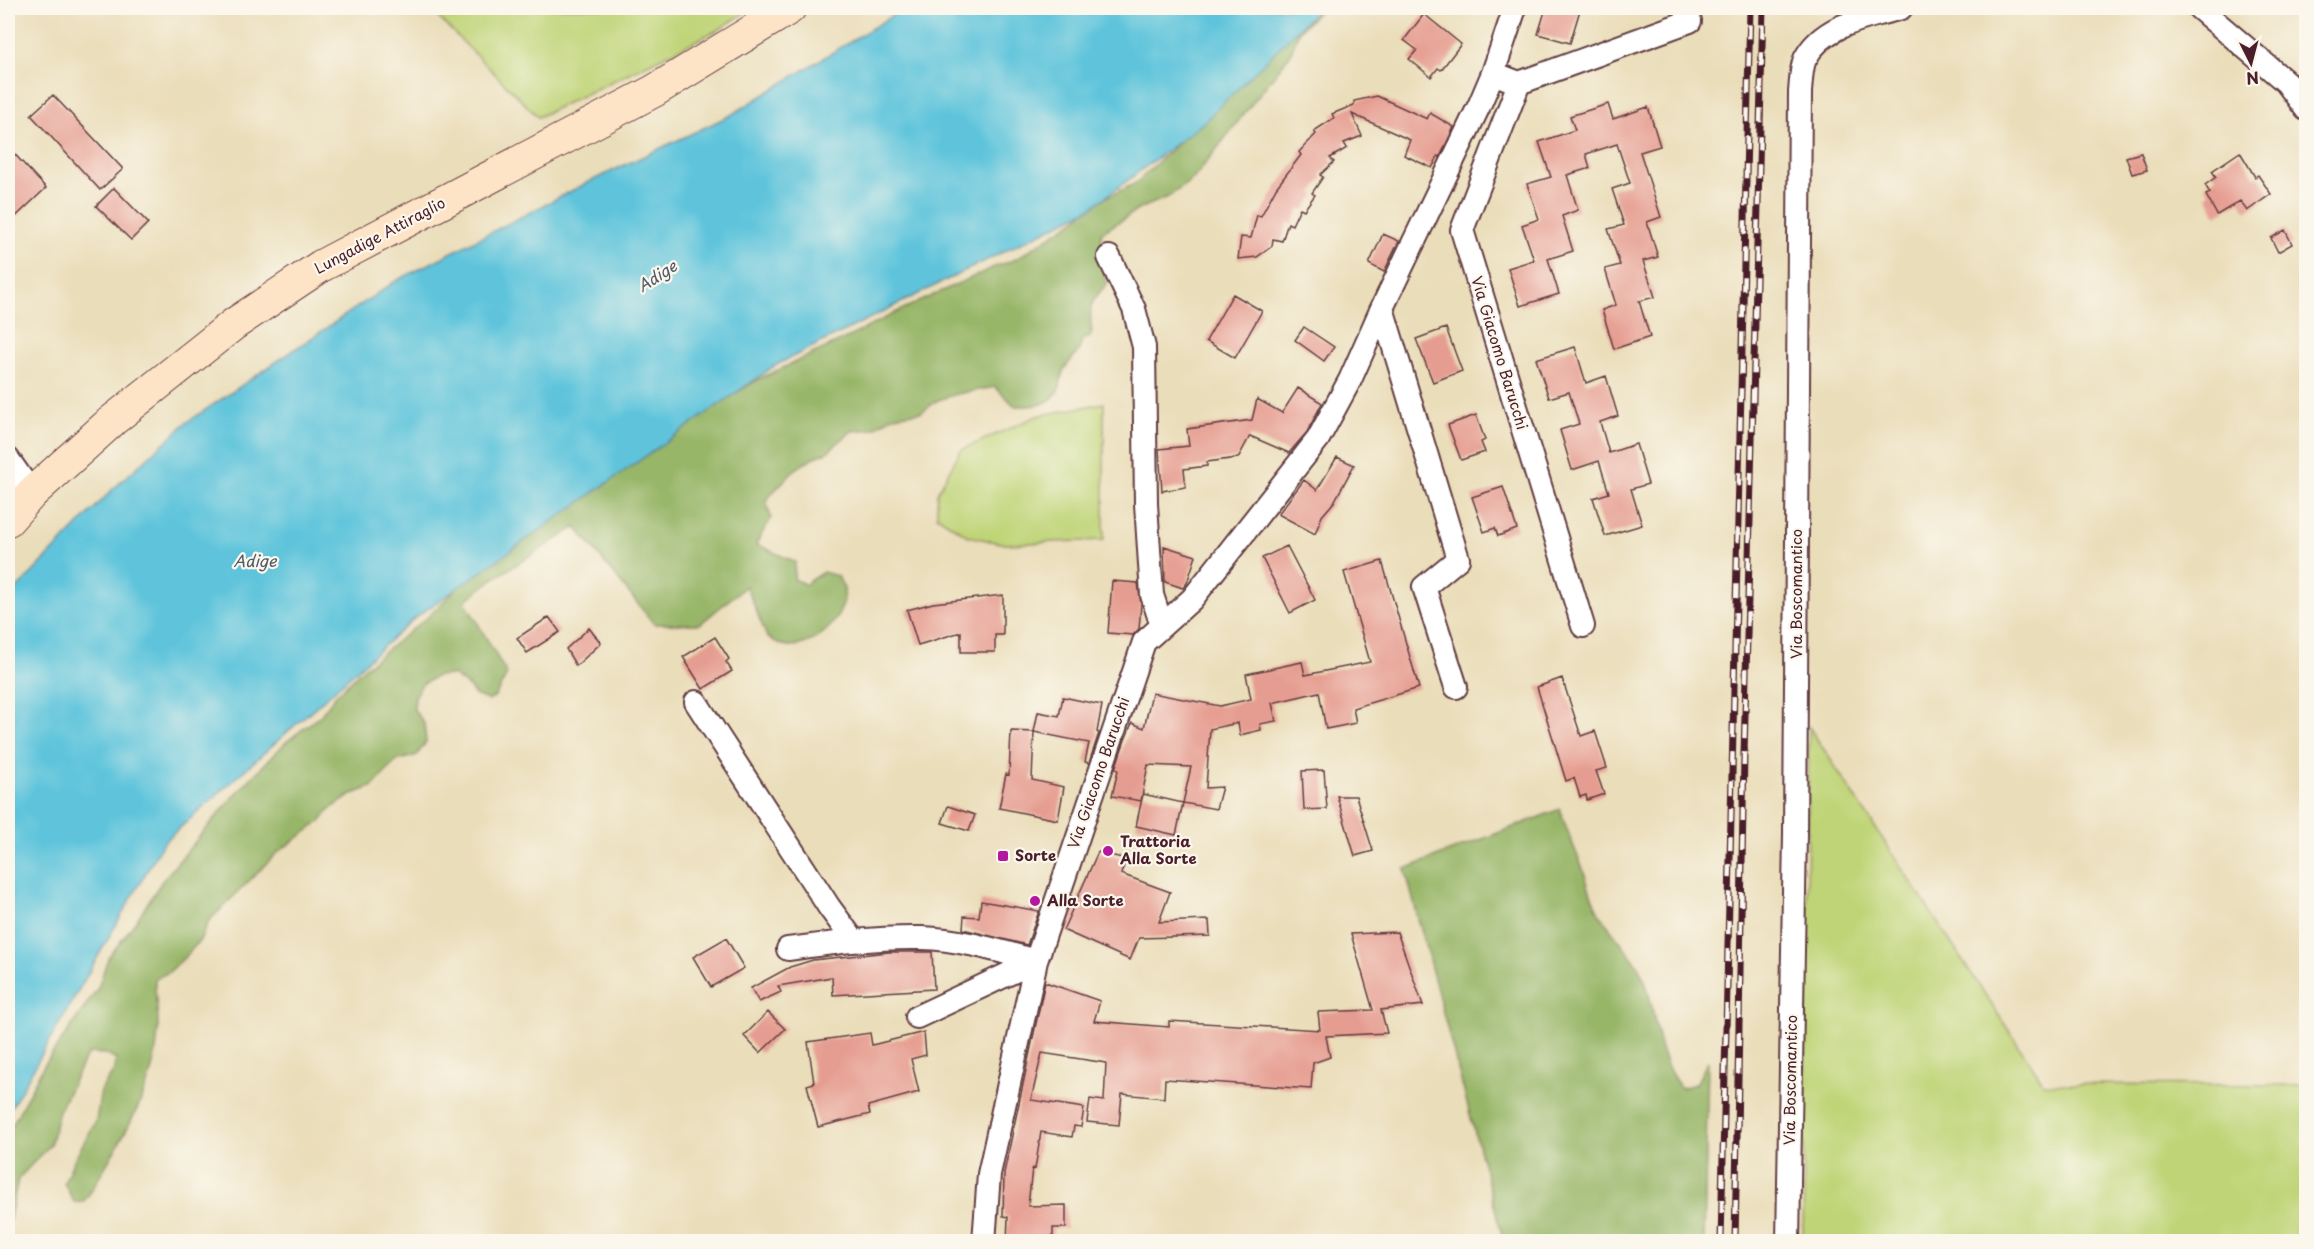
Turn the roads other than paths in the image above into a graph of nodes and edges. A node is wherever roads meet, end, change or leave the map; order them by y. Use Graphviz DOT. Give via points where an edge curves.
graph roads {
  1 [pos="790,8"];
  2 [pos="1515,8"];
  3 [pos="1901,8"];
  4 [pos="2199,8"];
  5 [pos="1690,21"];
  6 [pos="1493,74"];
  7 [pos="1519,83"];
  8 [pos="2307,109"];
  9 [pos="1109,257"];
  10 [pos="1382,308"];
  11 [pos="8,459"];
  12 [pos="32,493"];
  13 [pos="8,520"];
  14 [pos="1162,626"];
  15 [pos="1583,626"];
  16 [pos="1456,687"];
  17 [pos="696,702"];
  18 [pos="854,941"];
  19 [pos="788,950"];
  20 [pos="1036,961"];
  21 [pos="917,1017"];
  22 [pos="984,1242"];
  23 [pos="1788,1242"];
  1 -- 12 [label="street, Lungadige Attiraglio" via="654,91 321,266 234,324 113,420"];
  2 -- 6 [label="street, Via Giacomo Barucchi"];
  3 -- 23 [label="street, Via Boscomantico" via="1841,27 1821,38 1804,61 1800,92 1796,810"];
  4 -- 8 [label="street" via="2286,82"];
  5 -- 7 [label="street"];
  6 -- 7 [label="street"];
  6 -- 10 [label="street, Via Giacomo Barucchi"];
  7 -- 15 [label="street, Via Giacomo Barucchi" via="1462,230"];
  9 -- 14 [label="street" via="1134,309 1144,346 1152,595"];
  10 -- 14 [label="street, Via Giacomo Barucchi" via="1318,439 1192,600"];
  10 -- 16 [label="street" via="1458,559 1424,587"];
  11 -- 12 [label="street"];
  12 -- 13 [label="street, Lungadige Attiraglio"];
  14 -- 20 [label="street, Via Giacomo Barucchi" via="1144,642"];
  17 -- 18 [label="street"];
  18 -- 19 [label="street"];
  18 -- 20 [label="street" via="924,938 979,946"];
  20 -- 21 [label="street"];
  20 -- 22 [label="street, Via Giacomo Barucchi" via="989,1174"];
}
